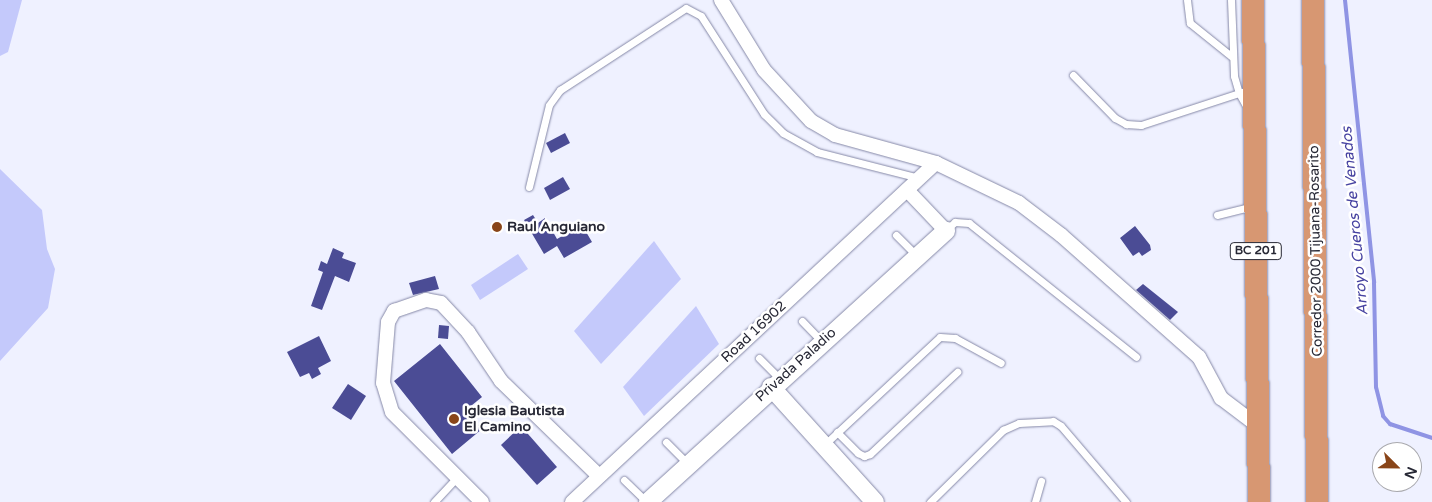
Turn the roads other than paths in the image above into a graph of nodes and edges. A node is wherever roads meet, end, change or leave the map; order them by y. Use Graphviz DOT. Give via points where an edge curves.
graph roads {
  1 [pos="721,0"];
  2 [pos="1187,0"];
  3 [pos="1232,0"];
  4 [pos="1253,0"];
  5 [pos="1313,0"];
  6 [pos="1232,56"];
  7 [pos="1073,75"];
  8 [pos="1246,91"];
  9 [pos="936,163"];
  10 [pos="919,178"];
  11 [pos="529,187"];
  12 [pos="907,190"];
  13 [pos="1255,205"];
  14 [pos="1217,215"];
  15 [pos="946,231"];
  16 [pos="896,235"];
  17 [pos="919,258"];
  18 [pos="802,321"];
  19 [pos="822,342"];
  20 [pos="1136,357"];
  21 [pos="759,358"];
  22 [pos="1001,363"];
  23 [pos="957,372"];
  24 [pos="776,383"];
  25 [pos="1258,426"];
  26 [pos="837,432"];
  27 [pos="666,442"];
  28 [pos="824,445"];
  29 [pos="688,465"];
  30 [pos="599,476"];
  31 [pos="457,477"];
  32 [pos="624,480"];
  33 [pos="1041,481"];
  34 [pos="434,502"];
  35 [pos="482,502"];
  36 [pos="572,502"];
  37 [pos="648,502"];
  38 [pos="875,502"];
  39 [pos="930,502"];
  40 [pos="1035,502"];
  41 [pos="1126,502"];
  42 [pos="1259,502"];
  43 [pos="1317,502"];
  1 -- 9 [label="street" via="764,70 811,121 835,135"];
  2 -- 6 [label="lane" via="1190,23"];
  3 -- 6 [label="lane"];
  4 -- 8 [label="highway, BC 201"];
  5 -- 43 [label="highway, Corredor 2000 Tijuana-Rosarito"];
  6 -- 8 [label="lane"];
  7 -- 8 [label="lane" via="1115,118 1126,124 1141,125"];
  8 -- 13 [label="highway, BC 201" via="1254,120"];
  9 -- 10 [label="street, Road 16902"];
  9 -- 25 [label="street" via="1019,203 1061,235 1199,357 1221,398"];
  10 -- 11 [label="lane" via="817,152 783,134 764,114 701,16 686,8 560,90 549,105"];
  10 -- 12 [label="street, Road 16902"];
  12 -- 15 [label="street"];
  12 -- 30 [label="street, Road 16902"];
  13 -- 14 [label="lane"];
  13 -- 25 [label="highway, BC 201"];
  15 -- 17 [label="street, Privada Paladio"];
  15 -- 20 [label="lane" via="955,222 969,223"];
  16 -- 17 [label="lane"];
  17 -- 19 [label="street, Privada Paladio"];
  18 -- 19 [label="lane"];
  19 -- 24 [label="street, Privada Paladio"];
  21 -- 24 [label="lane"];
  22 -- 26 [label="lane" via="955,338 940,337"];
  23 -- 26 [label="lane" via="870,454 858,453"];
  24 -- 28 [label="street"];
  24 -- 29 [label="street, Privada Paladio"];
  25 -- 42 [label="highway, BC 201"];
  26 -- 28 [label="lane"];
  27 -- 29 [label="lane"];
  28 -- 38 [label="street"];
  29 -- 37 [label="street, Privada Paladio"];
  30 -- 31 [label="street" via="501,380 468,332 442,303 426,300 389,316 384,395 392,412"];
  30 -- 36 [label="street, Road 16902"];
  31 -- 34 [label="lane"];
  31 -- 35 [label="street"];
  32 -- 37 [label="lane"];
  33 -- 40 [label="lane"];
  39 -- 41 [label="lane" via="1003,430 1019,423 1052,421 1061,426"];
}
